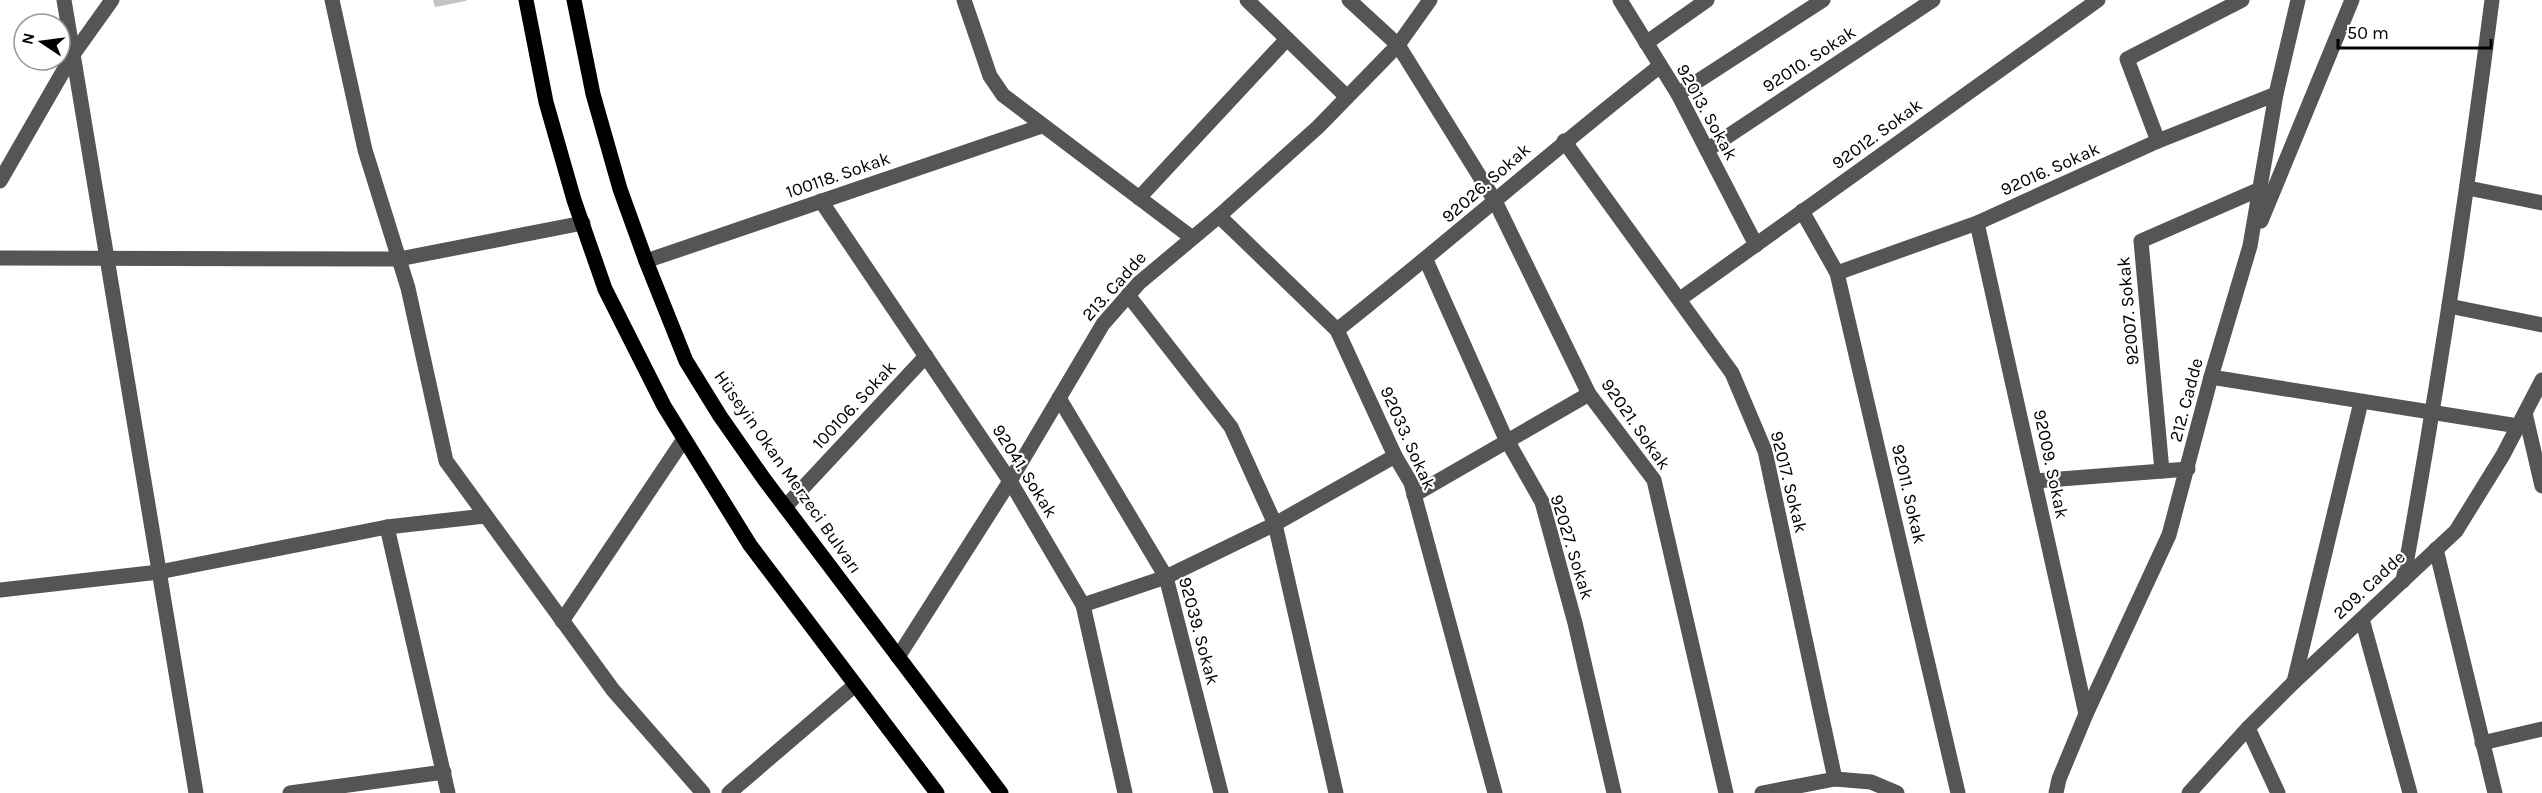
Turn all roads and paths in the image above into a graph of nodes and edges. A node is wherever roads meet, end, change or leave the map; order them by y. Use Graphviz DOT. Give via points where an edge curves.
graph roads {
  1 [pos="112,0"];
  2 [pos="332,0"];
  3 [pos="526,0"];
  4 [pos="574,0"];
  5 [pos="964,0"];
  6 [pos="1247,0"];
  7 [pos="1349,0"];
  8 [pos="1430,0"];
  9 [pos="1620,0"];
  10 [pos="1707,0"];
  11 [pos="1823,0"];
  12 [pos="1933,0"];
  13 [pos="2098,0"];
  14 [pos="2242,0"];
  15 [pos="2298,0"];
  16 [pos="2352,0"];
  17 [pos="2492,0"];
  18 [pos="1287,39"];
  19 [pos="1646,43"];
  20 [pos="1398,45"];
  21 [pos="72,56"];
  22 [pos="1660,66"];
  23 [pos="63,72"];
  24 [pos="1678,94"];
  25 [pos="2276,94"];
  26 [pos="1347,97"];
  27 [pos="1042,126"];
  28 [pos="1564,141"];
  29 [pos="2158,141"];
  30 [pos="1707,150"];
  31 [pos="0,181"];
  32 [pos="2468,188"];
  33 [pos="2260,189"];
  34 [pos="1139,198"];
  35 [pos="821,201"];
  36 [pos="1496,201"];
  37 [pos="2542,203"];
  38 [pos="1802,211"];
  39 [pos="1219,216"];
  40 [pos="582,223"];
  41 [pos="1977,223"];
  42 [pos="1191,237"];
  43 [pos="1756,245"];
  44 [pos="2250,246"];
  45 [pos="0,258"];
  46 [pos="106,258"];
  47 [pos="399,259"];
  48 [pos="1426,260"];
  49 [pos="646,261"];
  50 [pos="1837,273"];
  51 [pos="1128,296"];
  52 [pos="1680,299"];
  53 [pos="2449,306"];
  54 [pos="2542,326"];
  55 [pos="1336,330"];
  56 [pos="926,356"];
  57 [pos="2211,378"];
  58 [pos="2542,380"];
  59 [pos="1589,394"];
  60 [pos="1059,398"];
  61 [pos="2361,402"];
  62 [pos="2433,414"];
  63 [pos="2521,420"];
  64 [pos="684,439"];
  65 [pos="1507,442"];
  66 [pos="1395,456"];
  67 [pos="2188,469"];
  68 [pos="2162,471"];
  69 [pos="1010,481"];
  70 [pos="2035,481"];
  71 [pos="2542,486"];
  72 [pos="1414,495"];
  73 [pos="785,507"];
  74 [pos="485,516"];
  75 [pos="1275,524"];
  76 [pos="387,526"];
  77 [pos="2436,549"];
  78 [pos="159,572"];
  79 [pos="1166,577"];
  80 [pos="2403,581"];
  81 [pos="0,591"];
  82 [pos="1083,605"];
  83 [pos="2362,619"];
  84 [pos="562,621"];
  85 [pos="898,657"];
  86 [pos="2294,682"];
  87 [pos="855,685"];
  88 [pos="2086,714"];
  89 [pos="2248,728"];
  90 [pos="2542,729"];
  91 [pos="2482,743"];
  92 [pos="444,772"];
  93 [pos="1835,779"];
  94 [pos="196,793"];
  95 [pos="290,793"];
  96 [pos="448,793"];
  97 [pos="703,793"];
  98 [pos="729,793"];
  99 [pos="938,793"];
  100 [pos="1001,793"];
  101 [pos="1125,793"];
  102 [pos="1221,793"];
  103 [pos="1336,793"];
  104 [pos="1495,793"];
  105 [pos="1614,793"];
  106 [pos="1726,793"];
  107 [pos="1762,793"];
  108 [pos="1897,793"];
  109 [pos="1958,793"];
  110 [pos="2056,793"];
  111 [pos="2189,793"];
  112 [pos="2278,793"];
  113 [pos="2410,793"];
  114 [pos="2494,793"];
  1 -- 21 [label="street"];
  2 -- 47 [label="street" via="365,150"];
  3 -- 40 [label="main road" via="546,102"];
  4 -- 49 [label="main road, Hüseyin Okan Merzeci Bulvarı" via="593,94 620,189"];
  5 -- 27 [label="street" via="990,76 1003,95"];
  6 -- 18 [label="street"];
  7 -- 20 [label="street, 92021. Sokak"];
  8 -- 20 [label="street, 213. Cadde"];
  9 -- 19 [label="street, 92013. Sokak"];
  10 -- 19 [label="street"];
  11 -- 24 [label="street"];
  12 -- 30 [label="street, 92010. Sokak"];
  13 -- 38 [label="street, 92012. Sokak"];
  14 -- 29 [label="street" via="2127,59"];
  15 -- 25 [label="street, 212. Cadde"];
  16 -- 44 [label="street"];
  17 -- 32 [label="street"];
  18 -- 26 [label="street"];
  18 -- 34 [label="street"];
  19 -- 22 [label="street, 92013. Sokak"];
  20 -- 26 [label="street, 213. Cadde"];
  20 -- 36 [label="street, 92021. Sokak"];
  21 -- 46 [label="street"];
  22 -- 24 [label="street, 92013. Sokak"];
  22 -- 28 [label="street, 92026. Sokak"];
  23 -- 31 [label="street"];
  24 -- 30 [label="street, 92013. Sokak"];
  25 -- 29 [label="street, 92016. Sokak"];
  25 -- 33 [label="street, 212. Cadde"];
  26 -- 39 [label="street, 213. Cadde"];
  27 -- 34 [label="street"];
  27 -- 35 [label="street, 100118. Sokak"];
  28 -- 36 [label="street, 92026. Sokak"];
  28 -- 52 [label="street, 92017. Sokak"];
  29 -- 41 [label="street, 92016. Sokak"];
  30 -- 43 [label="street, 92013. Sokak"];
  32 -- 37 [label="street"];
  32 -- 53 [label="street"];
  33 -- 44 [label="street, 212. Cadde"];
  33 -- 68 [label="street, 92007. Sokak" via="2141,241"];
  34 -- 42 [label="street"];
  35 -- 49 [label="street, 100118. Sokak"];
  35 -- 56 [label="street, 92041. Sokak"];
  36 -- 48 [label="street, 92026. Sokak"];
  36 -- 59 [label="street, 92021. Sokak"];
  38 -- 43 [label="street, 92012. Sokak"];
  38 -- 50 [label="street, 92011. Sokak"];
  39 -- 42 [label="street, 213. Cadde"];
  39 -- 55 [label="street, 92033. Sokak"];
  40 -- 47 [label="street"];
  40 -- 64 [label="main road" via="605,289"];
  41 -- 50 [label="street, 92016. Sokak"];
  41 -- 70 [label="street, 92009. Sokak"];
  42 -- 51 [label="street, 213. Cadde"];
  43 -- 52 [label="street, 92012. Sokak"];
  44 -- 57 [label="street, 212. Cadde"];
  45 -- 46 [label="street"];
  46 -- 47 [label="street"];
  46 -- 78 [label="street"];
  47 -- 74 [label="street" via="446,461"];
  48 -- 55 [label="street, 92026. Sokak"];
  48 -- 65 [label="street, 92027. Sokak"];
  49 -- 73 [label="main road, Hüseyin Okan Merzeci Bulvarı" via="686,361"];
  50 -- 109 [label="street, 92011. Sokak"];
  51 -- 60 [label="street, 213. Cadde" via="1103,324"];
  51 -- 75 [label="street" via="1230,427"];
  52 -- 93 [label="street, 92017. Sokak" via="1732,373 1765,451"];
  53 -- 54 [label="street"];
  53 -- 62 [label="street"];
  55 -- 66 [label="street, 92033. Sokak"];
  56 -- 69 [label="street, 92041. Sokak"];
  56 -- 73 [label="street, 100106. Sokak"];
  57 -- 61 [label="street"];
  57 -- 67 [label="street, 212. Cadde"];
  58 -- 63 [label="street, 209. Cadde"];
  59 -- 65 [label="street"];
  59 -- 106 [label="street, 92021. Sokak" via="1654,480"];
  60 -- 69 [label="street, 213. Cadde"];
  60 -- 79 [label="street, 92039. Sokak"];
  61 -- 62 [label="street"];
  61 -- 86 [label="street"];
  62 -- 63 [label="street"];
  62 -- 80 [label="street"];
  63 -- 71 [label="street"];
  63 -- 77 [label="street, 209. Cadde" via="2456,531"];
  64 -- 84 [label="street"];
  64 -- 87 [label="main road" via="750,545"];
  65 -- 72 [label="street"];
  65 -- 105 [label="street, 92027. Sokak" via="1542,502"];
  66 -- 72 [label="street, 92033. Sokak"];
  66 -- 75 [label="street"];
  67 -- 68 [label="street"];
  67 -- 88 [label="street, 212. Cadde" via="2169,535"];
  68 -- 70 [label="street"];
  69 -- 82 [label="street, 92041. Sokak"];
  69 -- 85 [label="street, 213. Cadde"];
  70 -- 88 [label="street, 92009. Sokak"];
  72 -- 104 [label="street, 92033. Sokak"];
  73 -- 85 [label="main road, Hüseyin Okan Merzeci Bulvarı"];
  74 -- 76 [label="street"];
  74 -- 84 [label="street"];
  75 -- 79 [label="street"];
  75 -- 103 [label="street"];
  76 -- 78 [label="street"];
  76 -- 92 [label="street"];
  77 -- 80 [label="street, 209. Cadde"];
  77 -- 91 [label="street"];
  78 -- 81 [label="street"];
  78 -- 94 [label="street"];
  79 -- 82 [label="street"];
  79 -- 102 [label="street, 92039. Sokak"];
  80 -- 83 [label="street, 209. Cadde"];
  82 -- 101 [label="street, 92041. Sokak"];
  83 -- 86 [label="street, 209. Cadde"];
  83 -- 113 [label="street"];
  84 -- 97 [label="street" via="613,690"];
  85 -- 100 [label="main road, Hüseyin Okan Merzeci Bulvarı"];
  86 -- 89 [label="street, 209. Cadde"];
  87 -- 98 [label="street"];
  87 -- 99 [label="main road"];
  88 -- 110 [label="street, 212. Cadde"];
  89 -- 111 [label="street, 209. Cadde"];
  89 -- 112 [label="street"];
  90 -- 91 [label="street"];
  91 -- 114 [label="street"];
  92 -- 95 [label="street"];
  92 -- 96 [label="street"];
  93 -- 107 [label="street"];
  93 -- 108 [label="street" via="1871,782"];
}
